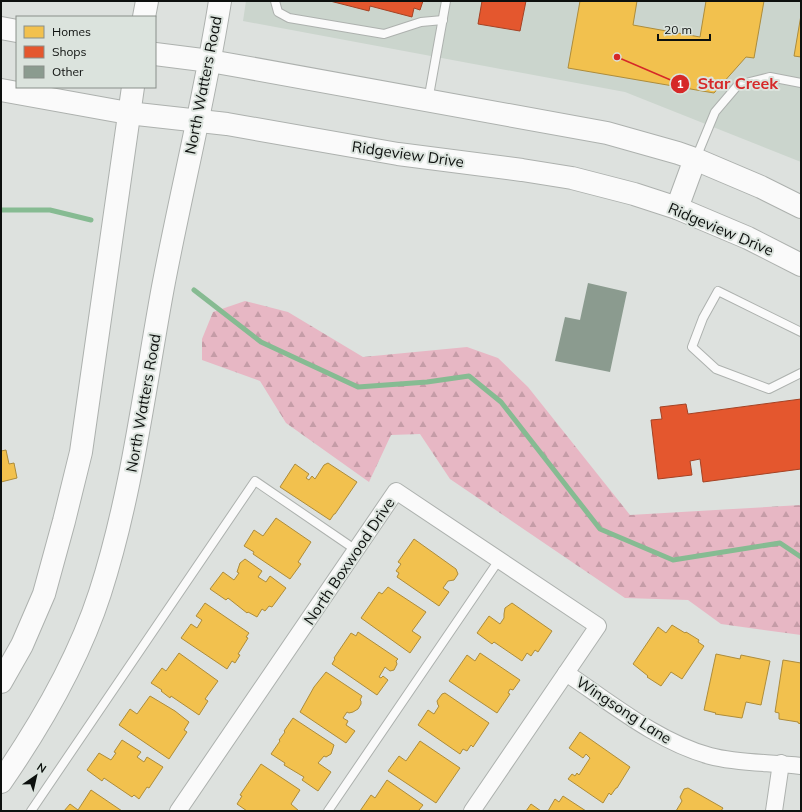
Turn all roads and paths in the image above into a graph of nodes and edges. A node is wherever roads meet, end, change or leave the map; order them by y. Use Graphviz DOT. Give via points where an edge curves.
graph roads {
  1 [pos="147,1"];
  2 [pos="220,1"];
  3 [pos="275,1"];
  4 [pos="446,1"];
  5 [pos="144,16"];
  6 [pos="443,20"];
  7 [pos="1,28"];
  8 [pos="16,31"];
  9 [pos="156,54"];
  10 [pos="210,61"];
  11 [pos="801,84"];
  12 [pos="133,88"];
  13 [pos="1,90"];
  14 [pos="428,101"];
  15 [pos="128,113"];
  16 [pos="197,120"];
  17 [pos="695,159"];
  18 [pos="801,206"];
  19 [pos="677,208"];
  20 [pos="801,265"];
  21 [pos="801,332"];
  22 [pos="801,372"];
  23 [pos="356,550"];
  24 [pos="499,560"];
  25 [pos="566,673"];
  26 [pos="1,682"];
  27 [pos="781,763"];
  28 [pos="801,766"];
  29 [pos="1,782"];
  30 [pos="31,811"];
  31 [pos="178,811"];
  32 [pos="328,811"];
  33 [pos="472,811"];
  34 [pos="774,811"];
  1 -- 5 [label="main road"];
  2 -- 10 [label="main road, North Watters Road"];
  3 -- 6 [label="lane" via="278,12 289,18 384,34 421,22"];
  4 -- 6 [label="lane"];
  6 -- 14 [label="lane"];
  7 -- 8 [label="main road"];
  9 -- 10 [label="main road"];
  10 -- 14 [label="main road"];
  10 -- 16 [label="main road, North Watters Road"];
  11 -- 17 [label="lane" via="770,78 738,85 715,112"];
  12 -- 15 [label="main road"];
  13 -- 15 [label="main road, Ridgeview Drive"];
  14 -- 17 [label="main road" via="607,133"];
  15 -- 16 [label="main road, Ridgeview Drive"];
  15 -- 26 [label="main road" via="81,452 44,594 22,645"];
  16 -- 19 [label="main road, Ridgeview Drive" via="398,154 547,174 595,184"];
  16 -- 29 [label="main road, North Watters Road" via="163,286 125,501 100,594 79,645 48,707"];
  17 -- 18 [label="main road"];
  17 -- 19 [label="main road"];
  19 -- 20 [label="main road, Ridgeview Drive" via="748,238"];
  21 -- 22 [label="lane" via="718,291 703,318 692,347 716,369 769,389"];
  23 -- 24 [label="street, North Boxwood Drive" via="396,491"];
  23 -- 30 [label="lane" via="255,481"];
  23 -- 31 [label="street, North Boxwood Drive"];
  24 -- 25 [label="street, North Boxwood Drive" via="598,626"];
  24 -- 32 [label="lane"];
  25 -- 27 [label="street, Wingsong Lane" via="677,744 710,756 737,761"];
  25 -- 33 [label="street"];
  27 -- 28 [label="street, Wingsong Lane"];
  27 -- 34 [label="street"];
}
